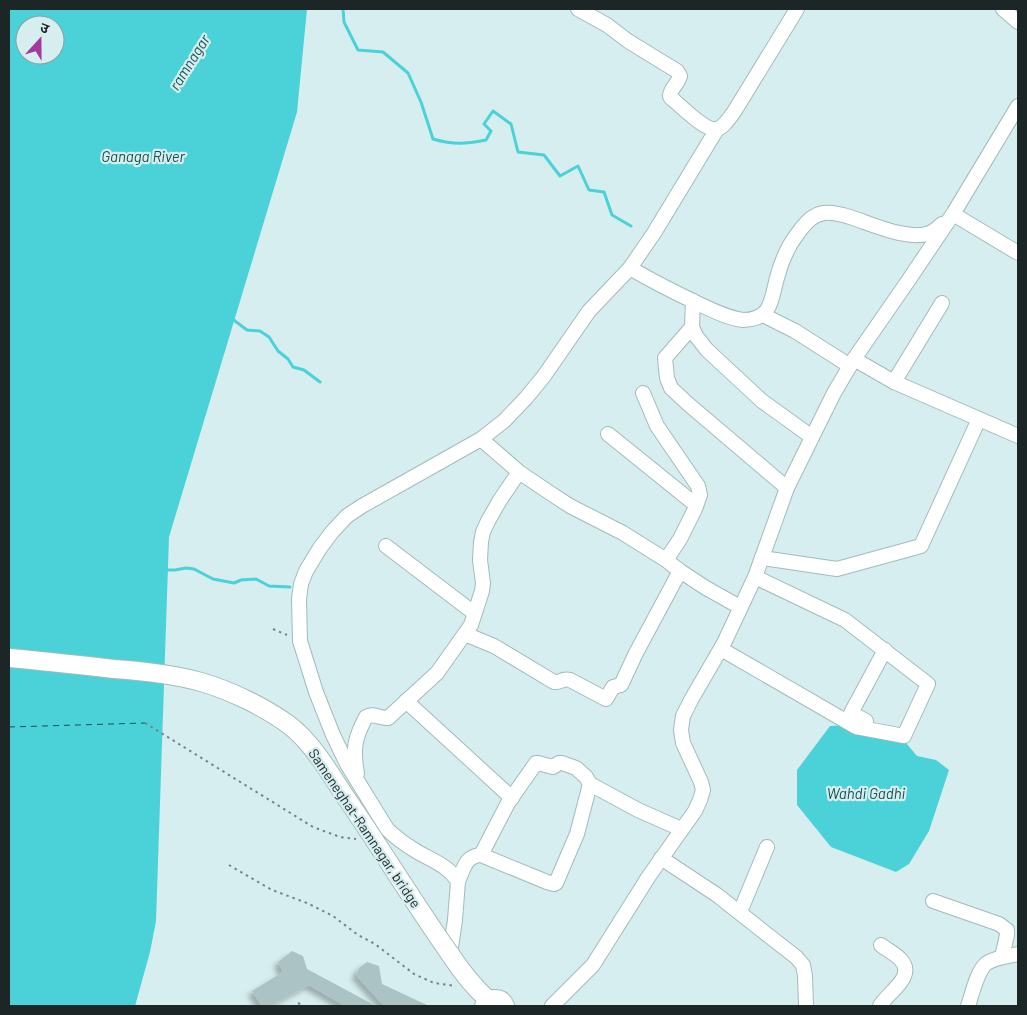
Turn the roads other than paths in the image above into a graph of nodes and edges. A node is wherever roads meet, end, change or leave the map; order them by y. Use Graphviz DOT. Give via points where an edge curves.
graph roads {
  1 [pos="578,9"];
  2 [pos="797,9"];
  3 [pos="1003,9"];
  4 [pos="1018,22"];
  5 [pos="1018,106"];
  6 [pos="717,129"];
  7 [pos="950,217"];
  8 [pos="1018,254"];
  9 [pos="630,268"];
  10 [pos="693,301"];
  11 [pos="942,303"];
  12 [pos="763,315"];
  13 [pos="692,327"];
  14 [pos="852,363"];
  15 [pos="894,382"];
  16 [pos="643,393"];
  17 [pos="979,419"];
  18 [pos="1014,431"];
  19 [pos="608,434"];
  20 [pos="812,437"];
  21 [pos="480,438"];
  22 [pos="519,472"];
  23 [pos="787,488"];
  24 [pos="696,505"];
  25 [pos="386,546"];
  26 [pos="762,558"];
  27 [pos="666,560"];
  28 [pos="680,571"];
  29 [pos="755,577"];
  30 [pos="740,607"];
  31 [pos="474,613"];
  32 [pos="465,634"];
  33 [pos="721,649"];
  34 [pos="885,650"];
  35 [pos="9,658"];
  36 [pos="406,701"];
  37 [pos="891,734"];
  38 [pos="358,782"];
  39 [pos="590,784"];
  40 [pos="512,798"];
  41 [pos="681,829"];
  42 [pos="767,847"];
  43 [pos="481,855"];
  44 [pos="662,858"];
  45 [pos="458,881"];
  46 [pos="933,901"];
  47 [pos="740,912"];
  48 [pos="881,946"];
  49 [pos="450,954"];
  50 [pos="1018,954"];
  51 [pos="1002,957"];
  52 [pos="486,1003"];
  53 [pos="504,1006"];
  54 [pos="552,1006"];
  55 [pos="806,1006"];
  56 [pos="880,1006"];
  57 [pos="968,1006"];
  1 -- 6 [label="street" via="677,71 680,76 670,92 671,98 701,124"];
  2 -- 6 [label="street" via="734,112"];
  3 -- 4 [label="street"];
  5 -- 7 [label="street"];
  6 -- 9 [label="street"];
  7 -- 8 [label="street"];
  7 -- 12 [label="street" via="931,233 918,236 831,213 813,217 794,238 782,261 771,300"];
  7 -- 14 [label="street"];
  9 -- 10 [label="street"];
  9 -- 21 [label="street" via="589,311 526,398 504,421"];
  10 -- 12 [label="street" via="733,318 745,320"];
  10 -- 13 [label="street"];
  11 -- 15 [label="street"];
  12 -- 14 [label="street"];
  13 -- 20 [label="street" via="707,350 762,401"];
  13 -- 23 [label="street" via="665,358 671,388"];
  14 -- 15 [label="street"];
  14 -- 20 [label="street"];
  15 -- 17 [label="street"];
  16 -- 24 [label="street" via="657,426 700,489"];
  17 -- 18 [label="street"];
  17 -- 26 [label="street" via="921,546 837,569"];
  19 -- 24 [label="street"];
  20 -- 23 [label="street"];
  21 -- 22 [label="street"];
  21 -- 38 [label="street" via="347,516 320,548 301,584 300,640 333,735"];
  22 -- 27 [label="street" via="570,506"];
  22 -- 31 [label="street" via="483,532 480,560 483,583"];
  23 -- 26 [label="street"];
  24 -- 27 [label="street"];
  25 -- 31 [label="street"];
  26 -- 29 [label="street"];
  27 -- 28 [label="street"];
  28 -- 30 [label="street"];
  28 -- 32 [label="street" via="621,685 613,687 606,699 570,680 554,682 494,646"];
  29 -- 30 [label="street"];
  29 -- 34 [label="street" via="845,620"];
  30 -- 33 [label="street"];
  31 -- 32 [label="street"];
  32 -- 36 [label="street" via="437,673"];
  33 -- 37 [label="street" via="856,727"];
  33 -- 41 [label="street" via="683,716 683,743 703,790 695,811"];
  34 -- 37 [label="street" via="851,713"];
  34 -- 37 [label="street" via="928,684 904,736"];
  35 -- 49 [label="main road, Sameneghat-Ramnagar, bridge, bridge" via="159,673 201,682 267,711 308,744"];
  36 -- 38 [label="street" via="386,719 370,714 366,717 354,745"];
  36 -- 40 [label="street"];
  38 -- 45 [label="street" via="387,829 417,852 452,872"];
  39 -- 40 [label="street" via="576,768 562,763 553,767 537,763"];
  39 -- 41 [label="street"];
  39 -- 43 [label="street" via="576,834 554,884"];
  40 -- 43 [label="street"];
  41 -- 44 [label="street"];
  42 -- 47 [label="street"];
  43 -- 45 [label="street" via="475,855 466,862"];
  44 -- 47 [label="street"];
  44 -- 54 [label="street" via="593,965"];
  45 -- 49 [label="street"];
  46 -- 51 [label="street" via="999,924 1007,930"];
  47 -- 55 [label="street" via="803,965"];
  48 -- 56 [label="street" via="900,959 906,973"];
  49 -- 52 [label="main road, Sameneghat-Ramnagar, bridge"];
  50 -- 51 [label="street"];
  51 -- 57 [label="street" via="981,970"];
  52 -- 53 [label="main road" via="494,998"];
}
